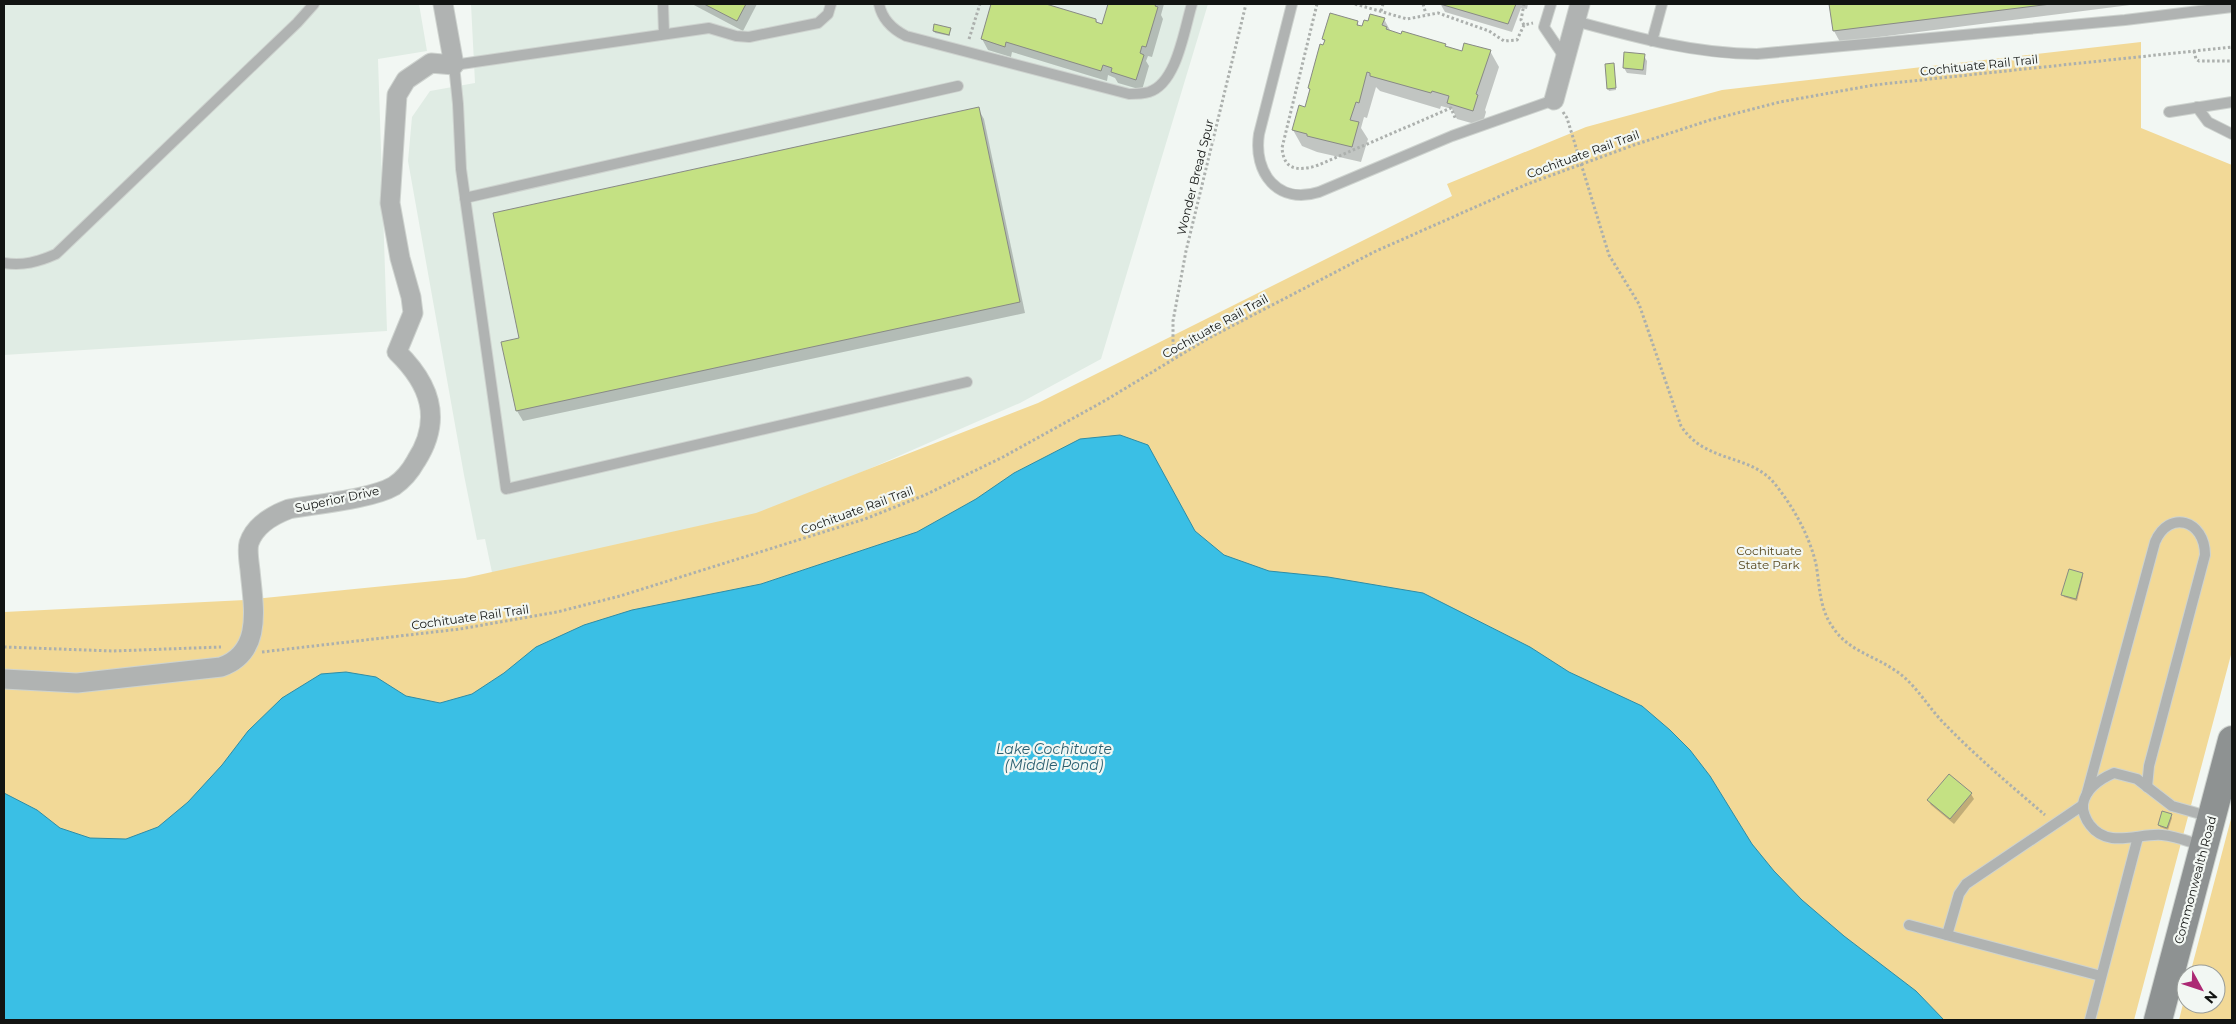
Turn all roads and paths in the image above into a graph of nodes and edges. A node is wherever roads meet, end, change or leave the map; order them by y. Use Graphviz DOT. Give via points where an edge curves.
graph roads {
  1 [pos="314,4"];
  2 [pos="443,4"];
  3 [pos="663,4"];
  4 [pos="831,4"];
  5 [pos="879,4"];
  6 [pos="980,4"];
  7 [pos="1192,4"];
  8 [pos="1246,4"];
  9 [pos="1292,4"];
  10 [pos="1317,4"];
  11 [pos="1356,4"];
  12 [pos="1383,4"];
  13 [pos="1423,4"];
  14 [pos="1524,4"];
  15 [pos="1550,4"];
  16 [pos="1662,4"];
  17 [pos="2232,7"];
  18 [pos="1381,11"];
  19 [pos="1577,13"];
  20 [pos="1426,14"];
  21 [pos="1524,25"];
  22 [pos="1534,28"];
  23 [pos="664,34"];
  24 [pos="1652,41"];
  25 [pos="2232,47"];
  26 [pos="2194,51"];
  27 [pos="965,52"];
  28 [pos="1565,58"];
  29 [pos="2232,61"];
  30 [pos="454,64"];
  31 [pos="958,86"];
  32 [pos="1554,100"];
  33 [pos="2232,102"];
  34 [pos="2197,107"];
  35 [pos="2169,112"];
  36 [pos="1457,121"];
  37 [pos="2232,134"];
  38 [pos="1580,164"];
  39 [pos="465,198"];
  40 [pos="4,263"];
  41 [pos="1178,356"];
  42 [pos="967,382"];
  43 [pos="4,647"];
  44 [pos="216,647"];
  45 [pos="258,652"];
  46 [pos="4,679"];
  47 [pos="2232,740"];
  48 [pos="2147,787"];
  49 [pos="2087,793"];
  50 [pos="2083,805"];
  51 [pos="2212,817"];
  52 [pos="2055,824"];
  53 [pos="2138,837"];
  54 [pos="2204,846"];
  55 [pos="1909,926"];
  56 [pos="1947,935"];
  57 [pos="2101,976"];
  58 [pos="2090,1020"];
  59 [pos="2158,1020"];
  1 -- 40 [label="lane" via="56,254 18,265"];
  2 -- 30 [label="street"];
  3 -- 23 [label="lane"];
  4 -- 23 [label="lane" via="828,14 818,22 748,36 709,28"];
  5 -- 27 [label="lane" via="882,14 895,30 912,38"];
  6 -- 27 [label="path"];
  7 -- 27 [label="lane" via="1170,75 1148,93 1129,94"];
  8 -- 41 [label="path, Wonder Bread Spur" via="1172,321 1173,344"];
  9 -- 32 [label="lane" via="1259,134 1258,150 1265,174 1287,193 1302,196 1319,192 1467,130"];
  10 -- 36 [label="path" via="1282,148 1283,157 1292,168 1302,170 1316,166 1451,108"];
  11 -- 18 [label="path"];
  12 -- 18 [label="path"];
  13 -- 20 [label="path"];
  14 -- 21 [label="path" via="1521,20"];
  15 -- 28 [label="lane" via="1544,27"];
  16 -- 24 [label="lane"];
  17 -- 24 [label="lane" via="1757,54 1733,54"];
  18 -- 20 [label="path" via="1407,19"];
  19 -- 24 [label="lane"];
  19 -- 28 [label="street"];
  20 -- 21 [label="path" via="1438,13 1511,42 1517,40"];
  21 -- 22 [label="path" via="1534,23"];
  23 -- 30 [label="lane"];
  25 -- 26 [label="path, Cochituate Rail Trail"];
  26 -- 29 [label="path" via="2199,62"];
  26 -- 38 [label="path, Cochituate Rail Trail" via="1904,82 1780,102 1710,120"];
  28 -- 32 [label="street"];
  30 -- 39 [label="lane"];
  30 -- 46 [label="street, Superior Drive" via="431,63 406,80 397,95 390,202 413,313 397,352 411,365 431,407 430,436 410,470 394,485 377,493 289,509 255,532 249,544 253,628 242,655 232,663 221,667 77,682"];
  31 -- 39 [label="lane"];
  32 -- 38 [label="path" via="1566,118"];
  33 -- 34 [label="lane"];
  34 -- 35 [label="lane"];
  34 -- 37 [label="lane" via="2208,122"];
  38 -- 41 [label="path, Cochituate Rail Trail" via="1374,252"];
  38 -- 52 [label="path" via="1609,255 1639,304 1681,426 1689,438 1704,449 1760,470 1774,483 1806,532 1816,564 1821,604 1834,629 1850,646 1896,671 1916,688 1939,718"];
  39 -- 42 [label="lane" via="506,489"];
  41 -- 45 [label="path, Cochituate Rail Trail" via="1080,416 976,471 896,507 828,532 557,612 460,629"];
  43 -- 44 [label="path" via="113,651"];
  47 -- 51 [label="main road, Commonwealth Road"];
  48 -- 49 [label="lane" via="2137,779 2114,773 2095,783"];
  48 -- 49 [label="lane" via="2149,766 2205,555 2202,535 2196,528 2180,522 2164,528 2155,542"];
  48 -- 51 [label="lane" via="2172,806"];
  49 -- 50 [label="lane"];
  50 -- 52 [label="lane"];
  50 -- 53 [label="lane" via="2094,831 2113,839"];
  51 -- 54 [label="main road, Commonwealth Road"];
  52 -- 56 [label="lane" via="1962,888"];
  53 -- 54 [label="lane" via="2163,835"];
  53 -- 57 [label="lane"];
  54 -- 59 [label="main road, Commonwealth Road"];
  55 -- 56 [label="lane"];
  56 -- 57 [label="lane"];
  57 -- 58 [label="lane"];
}
